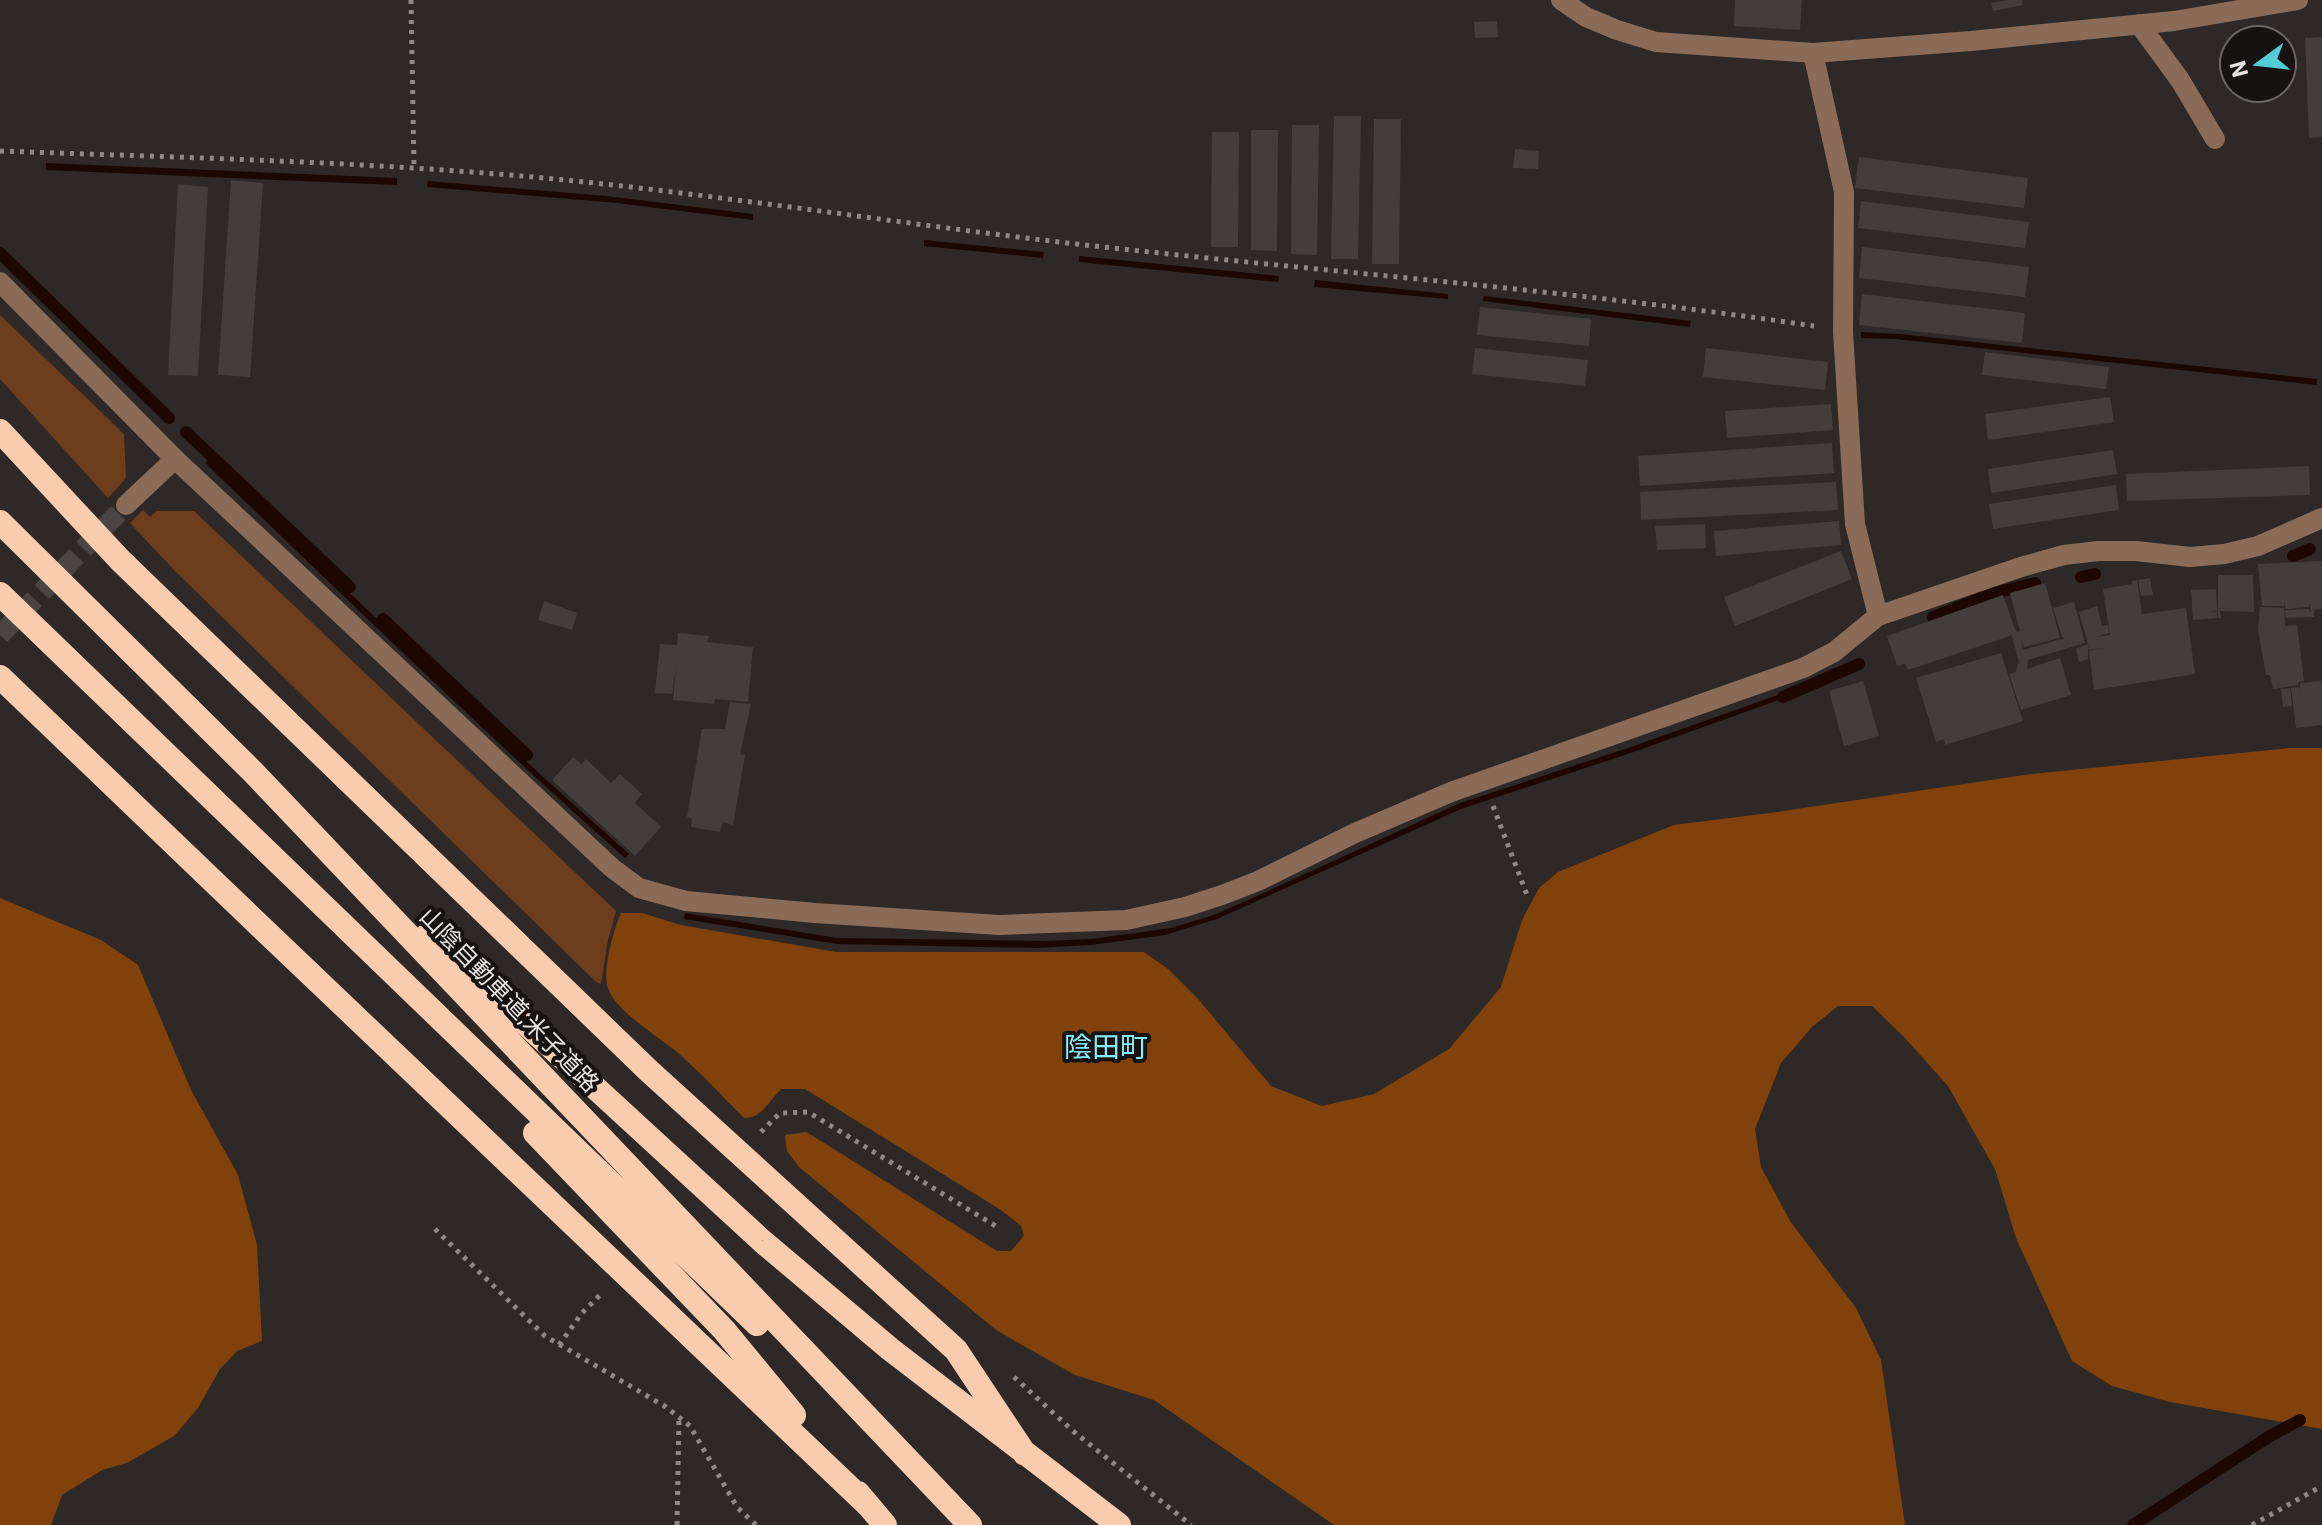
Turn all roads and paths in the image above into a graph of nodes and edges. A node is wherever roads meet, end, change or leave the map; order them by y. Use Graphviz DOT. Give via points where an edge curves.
graph roads {
  1 [pos="411,0"];
  2 [pos="1561,0"];
  3 [pos="2298,0"];
  4 [pos="2139,24"];
  5 [pos="1813,53"];
  6 [pos="2215,139"];
  7 [pos="0,151"];
  8 [pos="414,169"];
  9 [pos="0,282"];
  10 [pos="1843,327"];
  11 [pos="0,431"];
  12 [pos="175,459"];
  13 [pos="126,505"];
  14 [pos="2322,518"];
  15 [pos="0,522"];
  16 [pos="0,594"];
  17 [pos="1878,616"];
  18 [pos="0,677"];
  19 [pos="253,772"];
  20 [pos="1492,802"];
  21 [pos="226,814"];
  22 [pos="1527,895"];
  23 [pos="435,1229"];
  24 [pos="679,1416"];
  25 [pos="1025,1454"];
  26 [pos="2322,1486"];
  27 [pos="869,1506"];
  28 [pos="677,1525"];
  29 [pos="756,1525"];
  30 [pos="885,1525"];
  31 [pos="968,1525"];
  32 [pos="1119,1525"];
  33 [pos="2252,1525"];
  1 -- 8 [label="path"];
  2 -- 5 [label="street" via="1586,17 1656,42"];
  3 -- 4 [label="street"];
  4 -- 5 [label="street"];
  4 -- 6 [label="street"];
  5 -- 10 [label="street" via="1844,192"];
  7 -- 8 [label="path"];
  8 -- 10 [label="path" via="582,182 1092,246"];
  9 -- 12 [label="street"];
  10 -- 17 [label="street" via="1855,524"];
  11 -- 25 [label="highway" via="120,560 637,1060 956,1350"];
  12 -- 13 [label="street"];
  12 -- 17 [label="street" via="639,888 686,901 815,913 999,925 1126,920 1185,907 1258,881 1355,833 1483,780 1803,668 1834,652"];
  14 -- 17 [label="street" via="2258,546 2224,554 2064,555"];
  15 -- 19 [label="highway, 山陰自動車道;米子道路"];
  16 -- 21 [label="highway, 山陰自動車道;米子道路"];
  18 -- 27 [label="highway"];
  19 -- 25 [label="highway" via="762,1241"];
  19 -- 31 [label="highway, 山陰自動車道;米子道路"];
  20 -- 22 [label="path"];
  21 -- 27 [label="highway" via="724,1330"];
  21 -- 31 [label="highway, 山陰自動車道;米子道路"];
  23 -- 24 [label="path" via="545,1336"];
  24 -- 28 [label="path"];
  24 -- 29 [label="path" via="737,1507"];
  25 -- 32 [label="highway"];
  26 -- 33 [label="path"];
  27 -- 30 [label="highway"];
}
